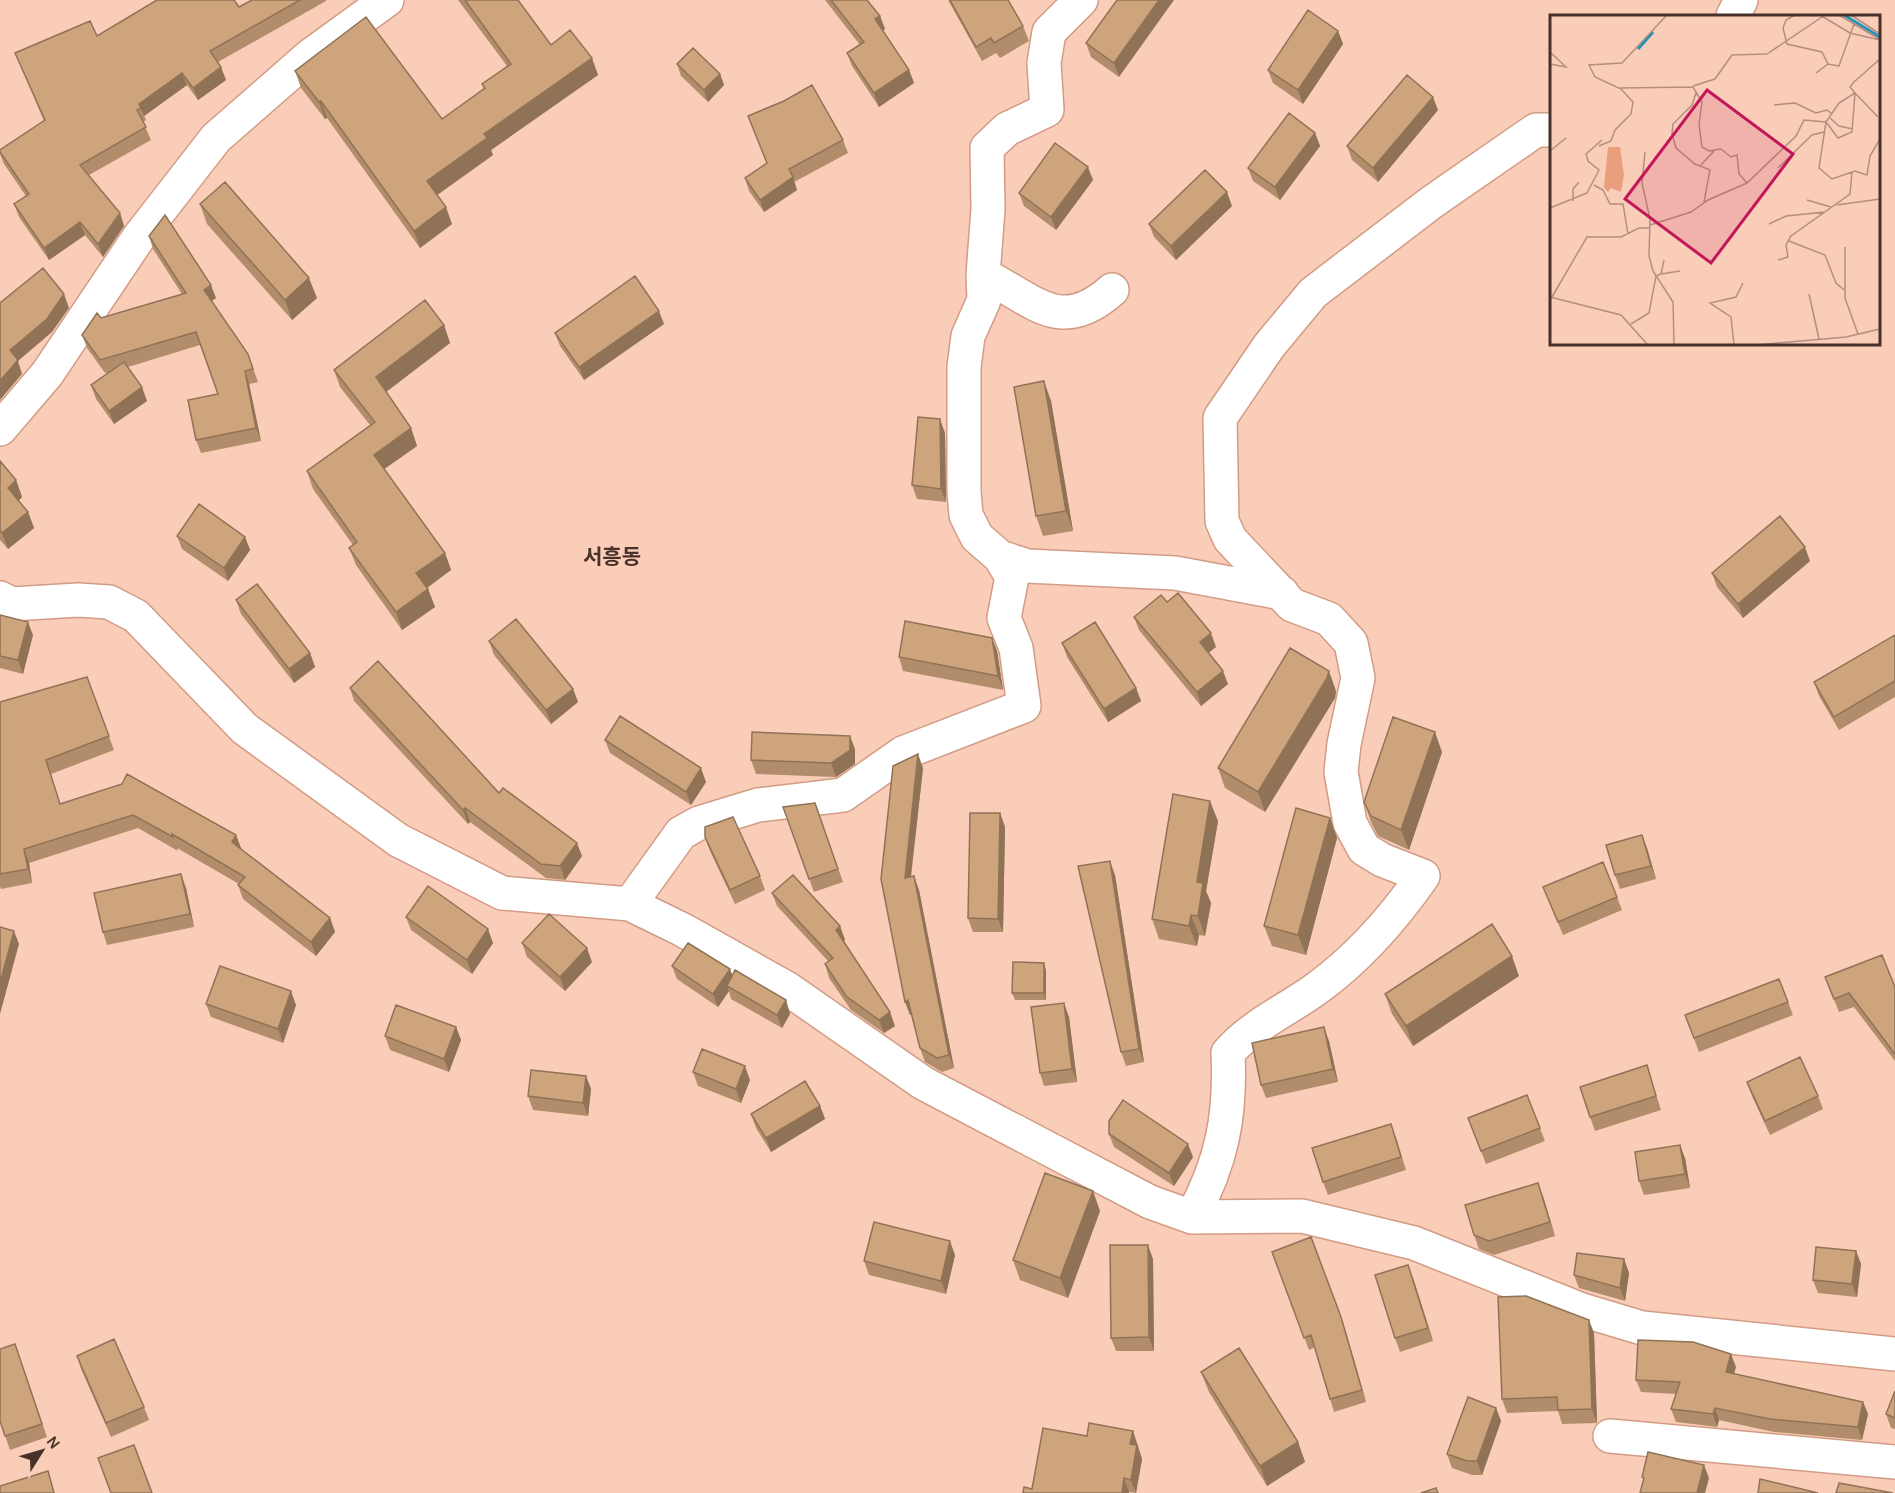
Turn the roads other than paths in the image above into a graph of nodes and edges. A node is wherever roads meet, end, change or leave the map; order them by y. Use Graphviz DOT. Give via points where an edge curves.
graph roads {
  1 [pos="387,0"];
  2 [pos="1081,0"];
  3 [pos="1741,0"];
  4 [pos="1734,15"];
  5 [pos="1550,130"];
  6 [pos="983,275"];
  7 [pos="1112,290"];
  8 [pos="0,429"];
  9 [pos="1000,557"];
  10 [pos="1282,593"];
  11 [pos="0,598"];
  12 [pos="630,904"];
  13 [pos="1192,1217"];
  14 [pos="1895,1354"];
  15 [pos="1610,1436"];
  16 [pos="1895,1462"];
  1 -- 8 [label="street" via="311,55 216,138 140,237 47,374"];
  2 -- 6 [label="street" via="1049,32 1044,63 1047,110 1007,129 987,148"];
  3 -- 4 [label="street"];
  5 -- 10 [label="street" via="1536,130 1432,202 1313,293 1269,346 1220,418 1222,521 1230,538"];
  6 -- 7 [label="street" via="1042,307 1065,313 1083,311"];
  6 -- 9 [label="street" via="984,300 968,336 964,367 964,491 966,515 977,537"];
  9 -- 10 [label="street" via="1027,566 1174,573"];
  9 -- 12 [label="street" via="1012,578 1004,618 1016,648 1024,706 903,753 843,795 758,805 699,823 681,833"];
  10 -- 13 [label="street" via="1292,605 1329,619 1352,643 1358,678 1341,772 1350,823 1364,849 1423,876 1393,918 1357,954 1317,988 1241,1038 1228,1053 1230,1096 1221,1148 1208,1189"];
  11 -- 12 [label="street" via="12,604 109,602 136,616 245,729 398,840 501,893"];
  12 -- 13 [label="street" via="788,989 943,1094 1150,1202"];
  13 -- 14 [label="street" via="1302,1216 1414,1243 1582,1310 1642,1328"];
  15 -- 16 [label="street"];
}
